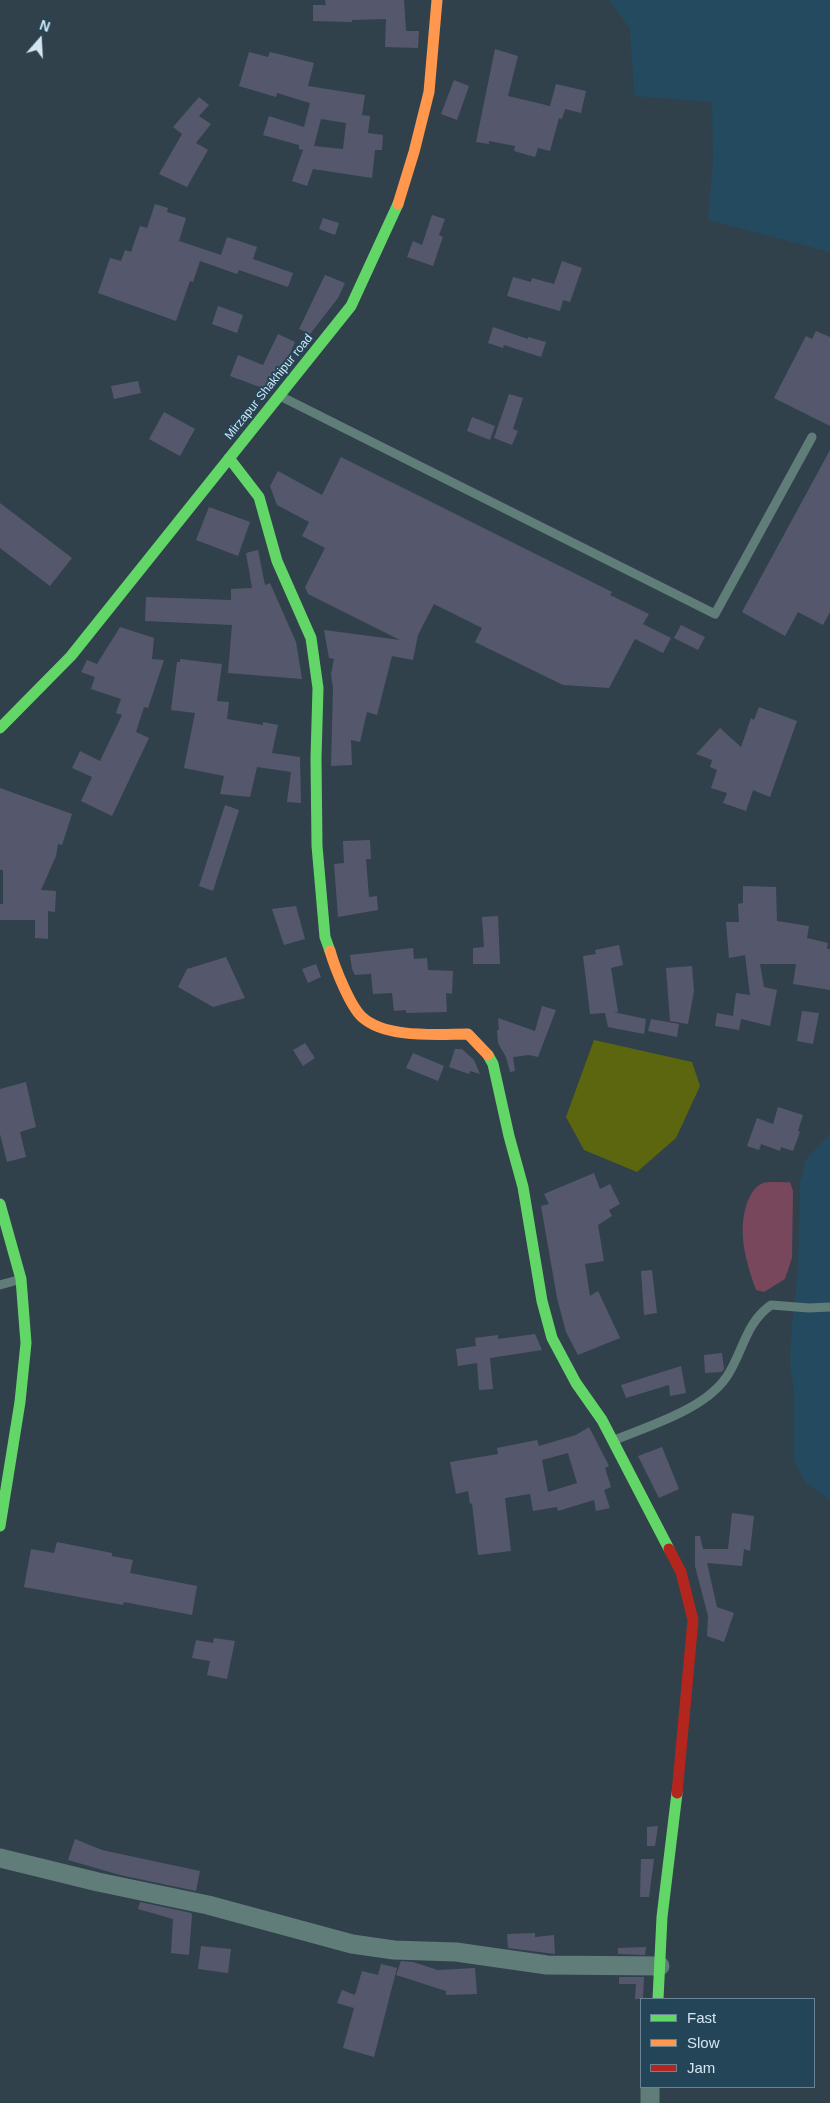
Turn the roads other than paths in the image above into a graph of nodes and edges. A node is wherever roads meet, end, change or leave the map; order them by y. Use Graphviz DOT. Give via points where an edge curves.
graph roads {
  1 [pos="437,0"];
  2 [pos="280,395"];
  3 [pos="812,437"];
  4 [pos="229,458"];
  5 [pos="0,728"];
  6 [pos="0,1204"];
  7 [pos="21,1279"];
  8 [pos="0,1285"];
  9 [pos="830,1307"];
  10 [pos="613,1441"];
  11 [pos="0,1526"];
  12 [pos="0,1858"];
  13 [pos="660,1966"];
  14 [pos="658,1998"];
  15 [pos="650,2088"];
  16 [pos="650,2103"];
  1 -- 2 [label="street, Mirzapur Shakhipur road" via="430,92 396,211 351,306"];
  2 -- 3 [label="lane" via="715,614"];
  2 -- 4 [label="street, Mirzapur Shakhipur road"];
  4 -- 5 [label="street, Mirzapur Shakhipur road" via="71,656"];
  4 -- 10 [label="street" via="259,497 277,561 312,638 318,688 317,846 325,937 336,970 362,1017 384,1029 421,1034 468,1034 486,1051 493,1064 523,1187 542,1301 552,1338"];
  6 -- 7 [label="street"];
  7 -- 8 [label="lane"];
  7 -- 11 [label="street" via="26,1343"];
  9 -- 10 [label="lane" via="771,1305 761,1312 729,1374 714,1390 687,1410"];
  10 -- 13 [label="street" via="681,1572 693,1620 662,1917"];
  12 -- 13 [label="street" via="208,1905 352,1944 394,1950 456,1952 547,1965"];
  13 -- 14 [label="street"];
  15 -- 16 [label="street"];
}
